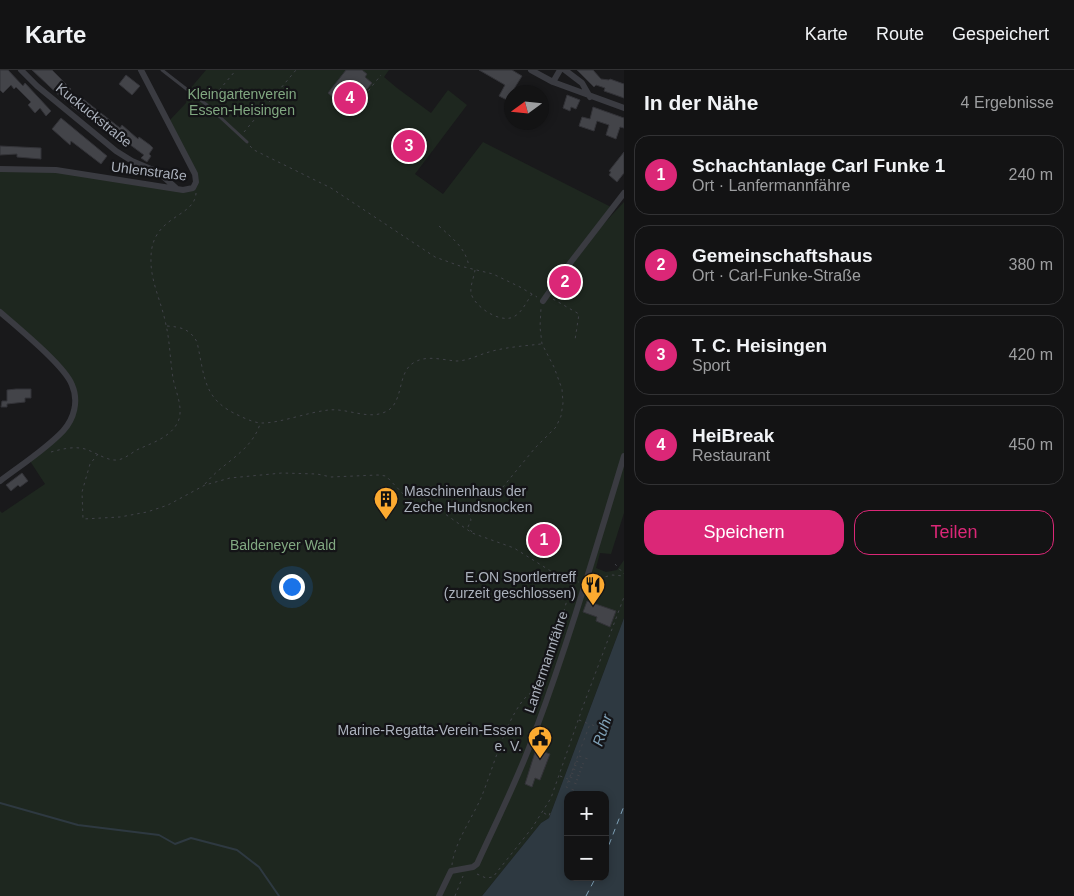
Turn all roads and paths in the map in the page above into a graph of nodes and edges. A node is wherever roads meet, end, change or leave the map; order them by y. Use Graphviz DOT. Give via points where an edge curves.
graph roads {
  1 [pos="21,70"];
  2 [pos="141,70"];
  3 [pos="162,70"];
  4 [pos="236,70"];
  5 [pos="296,70"];
  6 [pos="531,70"];
  7 [pos="560,70"];
  8 [pos="565,70"];
  9 [pos="381,75"];
  10 [pos="553,82"];
  11 [pos="590,97"];
  12 [pos="208,105"];
  13 [pos="624,108"];
  14 [pos="348,116"];
  15 [pos="240,136"];
  16 [pos="246,142"];
  17 [pos="0,169"];
  18 [pos="193,188"];
  19 [pos="179,190"];
  20 [pos="624,194"];
  21 [pos="439,226"];
  22 [pos="469,268"];
  23 [pos="475,270"];
  24 [pos="532,294"];
  25 [pos="544,299"];
  26 [pos="0,312"];
  27 [pos="167,326"];
  28 [pos="575,340"];
  29 [pos="542,344"];
  30 [pos="261,423"];
  31 [pos="38,452"];
  32 [pos="98,454"];
  33 [pos="624,456"];
  34 [pos="0,481"];
  35 [pos="205,485"];
  36 [pos="406,497"];
  37 [pos="481,499"];
  38 [pos="472,533"];
  39 [pos="615,564"];
  40 [pos="624,575"];
  41 [pos="586,582"];
  42 [pos="624,597"];
  43 [pos="578,720"];
  44 [pos="590,724"];
  45 [pos="600,728"];
  46 [pos="578,756"];
  47 [pos="588,759"];
  48 [pos="576,761"];
  49 [pos="584,764"];
  50 [pos="574,765"];
  51 [pos="583,768"];
  52 [pos="573,769"];
  53 [pos="581,772"];
  54 [pos="571,773"];
  55 [pos="560,776"];
  56 [pos="580,776"];
  57 [pos="569,779"];
  58 [pos="578,780"];
  59 [pos="577,784"];
  60 [pos="576,791"];
  61 [pos="543,813"];
  62 [pos="550,813"];
  63 [pos="470,868"];
  64 [pos="451,871"];
  65 [pos="439,896"];
  66 [pos="455,896"];
  1 -- 19 [label="street, Kuckuckstraße" via="116,151 158,172"];
  2 -- 18 [label="street, Uhlenstraße" via="195,174"];
  3 -- 12 [label="lane"];
  4 -- 12 [label="path"];
  5 -- 15 [label="path"];
  6 -- 10 [label="street"];
  7 -- 10 [label="street"];
  8 -- 11 [label="street" via="582,84"];
  9 -- 14 [label="path"];
  10 -- 11 [label="street"];
  11 -- 13 [label="street"];
  12 -- 15 [label="lane"];
  15 -- 16 [label="lane"];
  16 -- 22 [label="path" via="254,150 331,188 435,258"];
  17 -- 19 [label="street, Uhlenstraße" via="56,170"];
  18 -- 19 [label="street, Uhlenstraße"];
  18 -- 27 [label="path" via="196,194 193,202 159,230 152,246 151,270"];
  20 -- 25 [label="street"];
  21 -- 22 [label="path" via="460,245"];
  22 -- 23 [label="path"];
  23 -- 24 [label="path" via="504,279"];
  23 -- 24 [label="path" via="473,297 496,317 515,317"];
  24 -- 25 [label="path"];
  25 -- 28 [label="path" via="579,314"];
  25 -- 29 [label="path" via="540,327"];
  26 -- 31 [label="street" via="53,361 73,387 75,404 72,418 62,432"];
  27 -- 30 [label="path" via="188,330 193,335 209,392 215,400 227,410"];
  27 -- 32 [label="path" via="179,420 164,437 122,459"];
  29 -- 30 [label="path" via="504,348 469,360 416,361 409,365 393,407 385,413 317,411"];
  29 -- 37 [label="path" via="562,389 559,422 498,493"];
  30 -- 35 [label="path" via="248,447 215,472"];
  31 -- 32 [label="path" via="73,447"];
  31 -- 34 [label="street"];
  32 -- 35 [label="path" via="90,464 82,492 83,519 147,512 168,505"];
  33 -- 41 [label="street, Lanfermannfähre"];
  35 -- 36 [label="path" via="230,478 282,473 331,477 386,476"];
  36 -- 37 [label="path" via="415,490 431,486"];
  36 -- 38 [label="path" via="421,497"];
  37 -- 38 [label="path" via="468,508 471,520 468,527"];
  38 -- 64 [label="path" via="514,548 572,581 541,681 513,717 480,800 457,847"];
  39 -- 40 [label="path"];
  40 -- 41 [label="path"];
  41 -- 63 [label="street, Lanfermannfähre" via="535,733 477,864"];
  42 -- 43 [label="path"];
  43 -- 44 [label="path"];
  43 -- 55 [label="path"];
  44 -- 45 [label="path"];
  44 -- 46 [label="path"];
  46 -- 47 [label="path"];
  46 -- 48 [label="path"];
  48 -- 49 [label="path"];
  48 -- 50 [label="path"];
  50 -- 51 [label="path"];
  50 -- 52 [label="path"];
  52 -- 53 [label="path"];
  52 -- 54 [label="path"];
  54 -- 56 [label="path"];
  54 -- 57 [label="path"];
  55 -- 57 [label="path"];
  55 -- 61 [label="path"];
  57 -- 58 [label="path"];
  57 -- 59 [label="path"];
  57 -- 60 [label="path" via="566,787"];
  61 -- 62 [label="path" via="549,816"];
  61 -- 63 [label="path" via="493,877 482,876"];
  63 -- 64 [label="street"];
  63 -- 66 [label="path"];
  64 -- 65 [label="street"];
}
